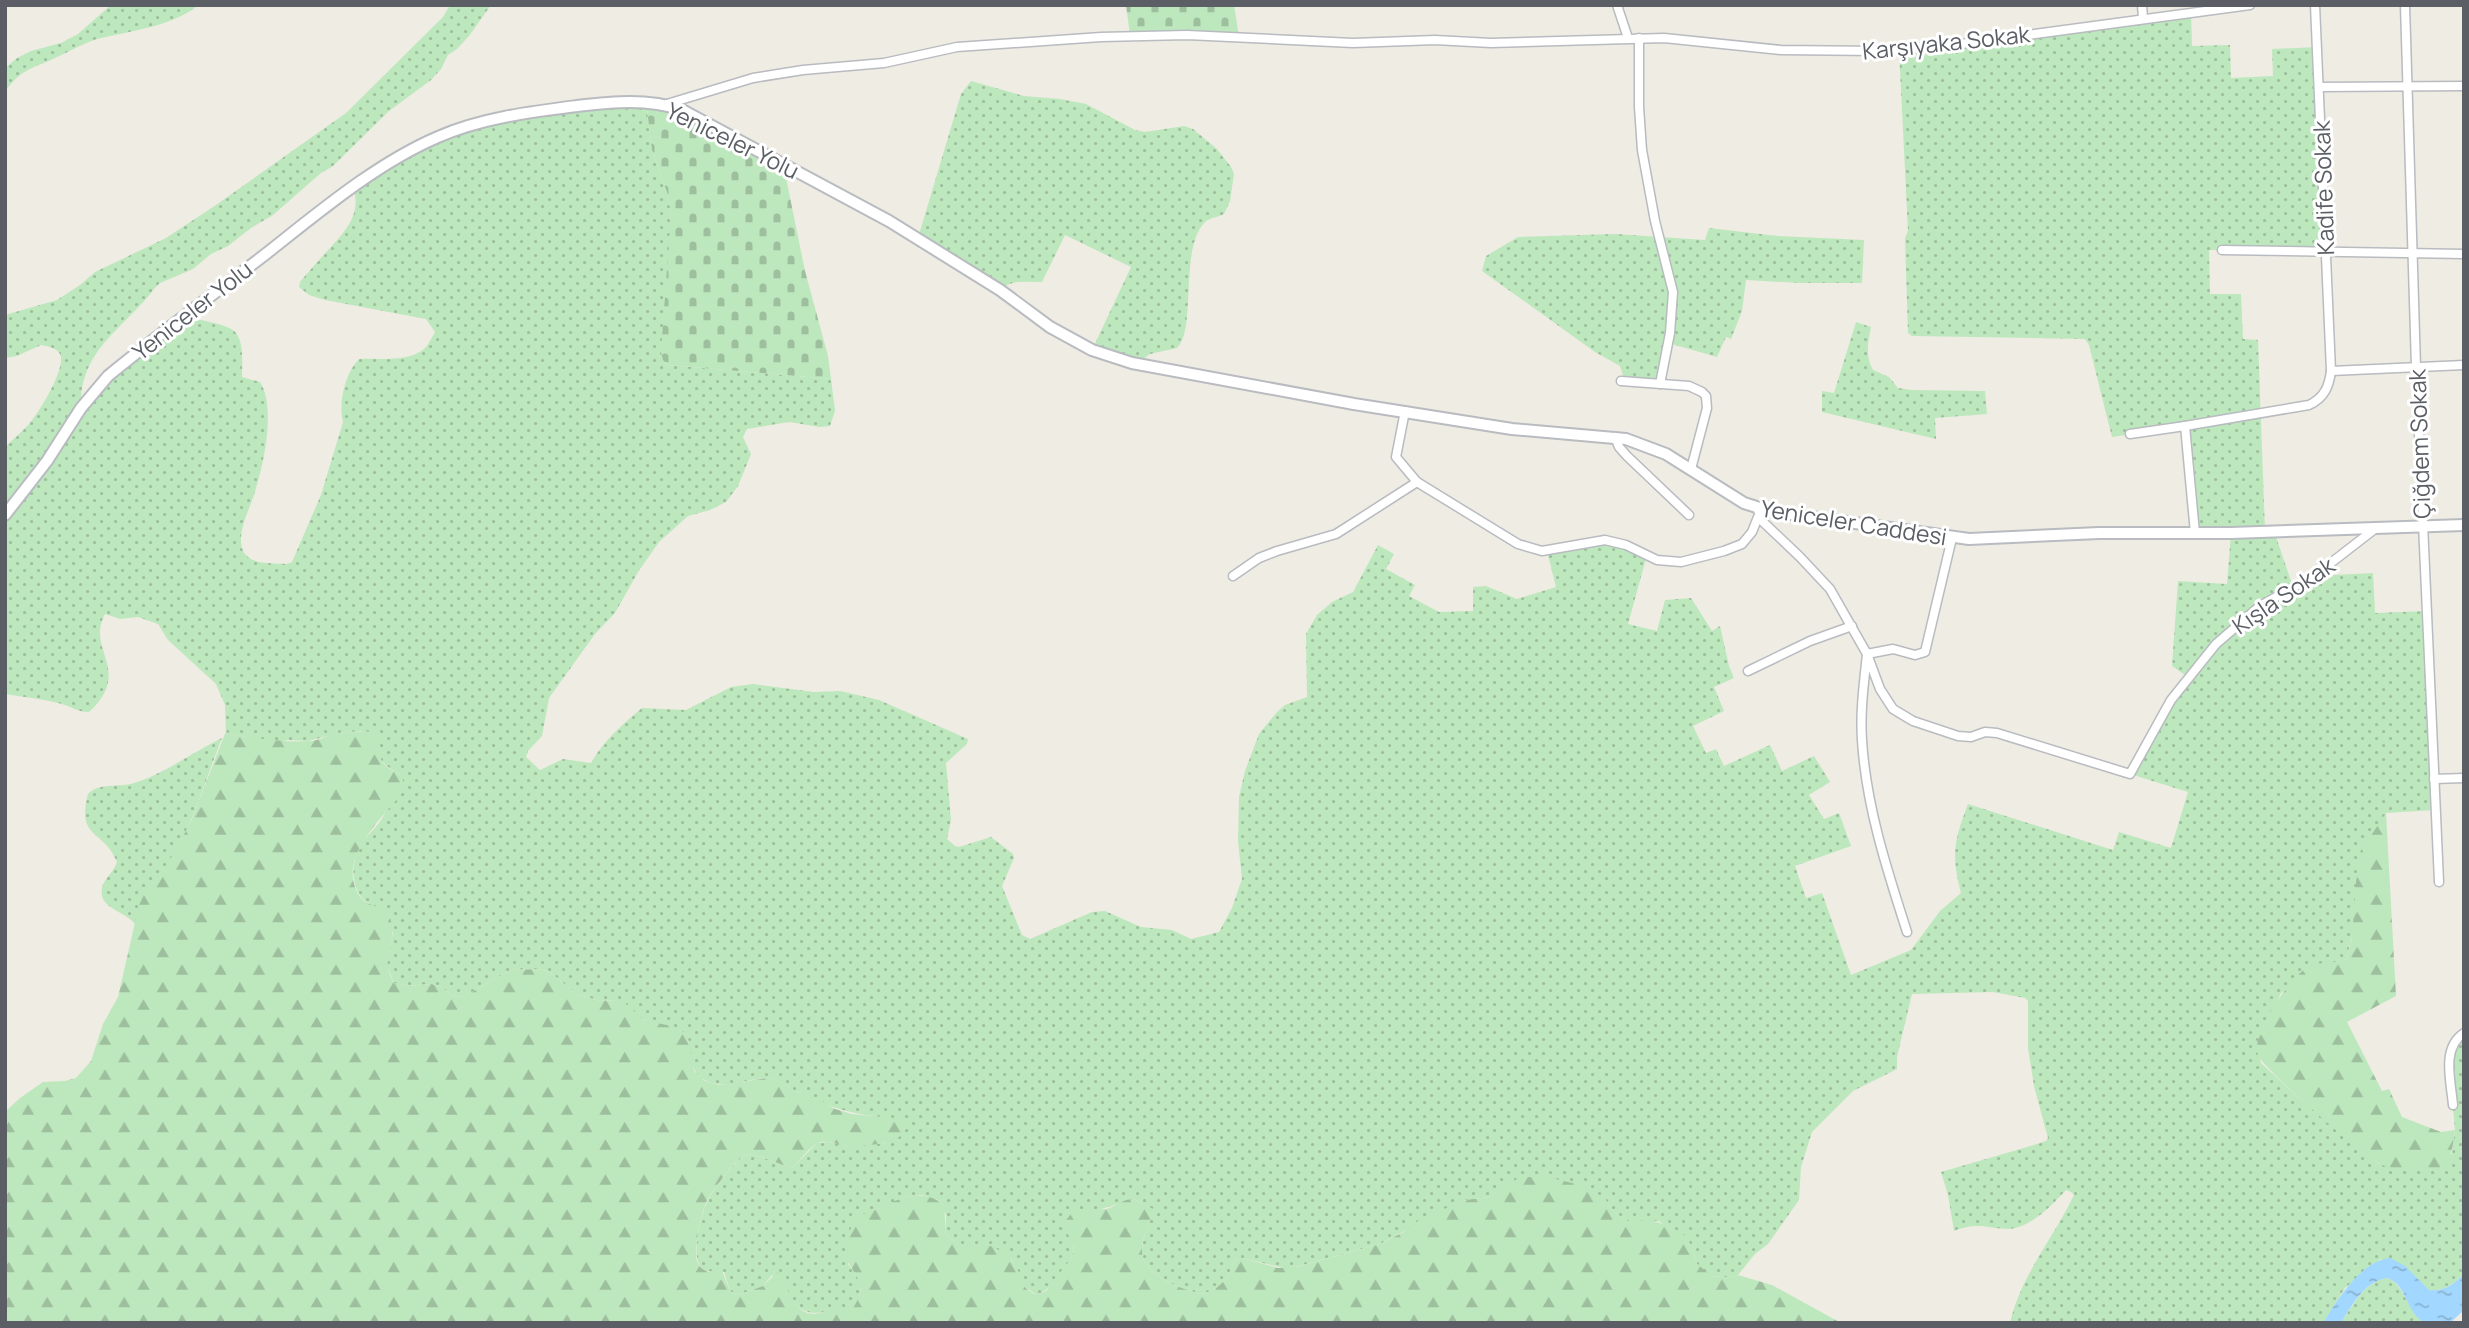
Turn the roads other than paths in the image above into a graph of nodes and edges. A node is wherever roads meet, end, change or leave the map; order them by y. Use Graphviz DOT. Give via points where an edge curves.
graph roads {
  1 [pos="1617,5"];
  2 [pos="2142,5"];
  3 [pos="2250,5"];
  4 [pos="2315,5"];
  5 [pos="2405,5"];
  6 [pos="2229,6"];
  7 [pos="2143,18"];
  8 [pos="1628,38"];
  9 [pos="1639,38"];
  10 [pos="2407,86"];
  11 [pos="2464,86"];
  12 [pos="2319,87"];
  13 [pos="667,104"];
  14 [pos="2222,250"];
  15 [pos="2325,251"];
  16 [pos="2413,253"];
  17 [pos="2464,254"];
  18 [pos="2464,365"];
  19 [pos="2416,367"];
  20 [pos="2331,371"];
  21 [pos="1224,379"];
  22 [pos="1621,381"];
  23 [pos="1660,384"];
  24 [pos="1405,411"];
  25 [pos="2185,425"];
  26 [pos="2130,434"];
  27 [pos="1615,437"];
  28 [pos="1691,469"];
  29 [pos="1417,482"];
  30 [pos="1758,513"];
  31 [pos="5,515"];
  32 [pos="1689,515"];
  33 [pos="2464,525"];
  34 [pos="2423,526"];
  35 [pos="2376,528"];
  36 [pos="2195,533"];
  37 [pos="1952,538"];
  38 [pos="1233,576"];
  39 [pos="1852,626"];
  40 [pos="1867,654"];
  41 [pos="1748,671"];
  42 [pos="2464,778"];
  43 [pos="2434,779"];
  44 [pos="2440,882"];
  45 [pos="1908,932"];
  46 [pos="2464,1033"];
  47 [pos="2453,1105"];
  1 -- 8 [label="street"];
  2 -- 7 [label="street"];
  3 -- 6 [label="street, Karşıyaka Sokak"];
  4 -- 12 [label="street, Kadife Sokak"];
  5 -- 10 [label="street, Çiğdem Sokak"];
  6 -- 7 [label="street, Karşıyaka Sokak"];
  7 -- 9 [label="street, Karşıyaka Sokak" via="1878,51 1781,50"];
  8 -- 9 [label="street, Karşıyaka Sokak"];
  8 -- 13 [label="street, Karşıyaka Sokak" via="1353,43 1147,35 982,45 884,63 753,78"];
  9 -- 23 [label="street" via="1644,162 1673,292"];
  10 -- 11 [label="street"];
  10 -- 12 [label="street"];
  10 -- 16 [label="street, Çiğdem Sokak"];
  12 -- 15 [label="street, Kadife Sokak"];
  13 -- 21 [label="street, Yeniceler Yolu" via="889,221 1080,344 1132,363"];
  13 -- 31 [label="street, Yeniceler Yolu" via="599,104 496,119 436,137 394,161 317,212 107,376"];
  14 -- 15 [label="street"];
  15 -- 16 [label="street"];
  15 -- 20 [label="street, Kadife Sokak"];
  16 -- 17 [label="street"];
  16 -- 19 [label="street, Çiğdem Sokak"];
  18 -- 19 [label="street"];
  19 -- 20 [label="street"];
  19 -- 34 [label="street, Çiğdem Sokak"];
  20 -- 25 [label="street" via="2323,396 2309,405"];
  21 -- 24 [label="street, Yeniceler Caddesi"];
  22 -- 23 [label="street"];
  23 -- 28 [label="street" via="1689,386 1706,396"];
  24 -- 27 [label="street, Yeniceler Caddesi" via="1512,429"];
  24 -- 29 [label="street" via="1396,457"];
  25 -- 26 [label="street"];
  25 -- 36 [label="street"];
  27 -- 28 [label="street, Yeniceler Caddesi" via="1653,447"];
  27 -- 32 [label="street" via="1626,456"];
  28 -- 30 [label="street, Yeniceler Caddesi"];
  29 -- 30 [label="street" via="1518,544 1542,551 1605,540 1664,562 1681,562 1742,544"];
  29 -- 38 [label="street" via="1336,534 1259,558"];
  30 -- 37 [label="street, Yeniceler Caddesi"];
  30 -- 39 [label="street" via="1817,573"];
  33 -- 34 [label="street, Yeniceler Caddesi"];
  34 -- 35 [label="street, Yeniceler Caddesi"];
  34 -- 43 [label="street, Çiğdem Sokak"];
  35 -- 36 [label="street, Yeniceler Caddesi"];
  35 -- 40 [label="street, Kışla Sokak" via="2314,576 2260,606 2216,644 2171,700 2130,774 1997,733 1958,736 1901,716 1886,700"];
  36 -- 37 [label="street, Yeniceler Caddesi"];
  37 -- 40 [label="street" via="1925,652 1915,655 1893,649"];
  39 -- 40 [label="street"];
  39 -- 41 [label="street"];
  40 -- 45 [label="street" via="1862,740 1866,776 1882,853"];
  42 -- 43 [label="street"];
  43 -- 44 [label="street, Çiğdem Sokak"];
  46 -- 47 [label="street" via="2450,1050"];
}
